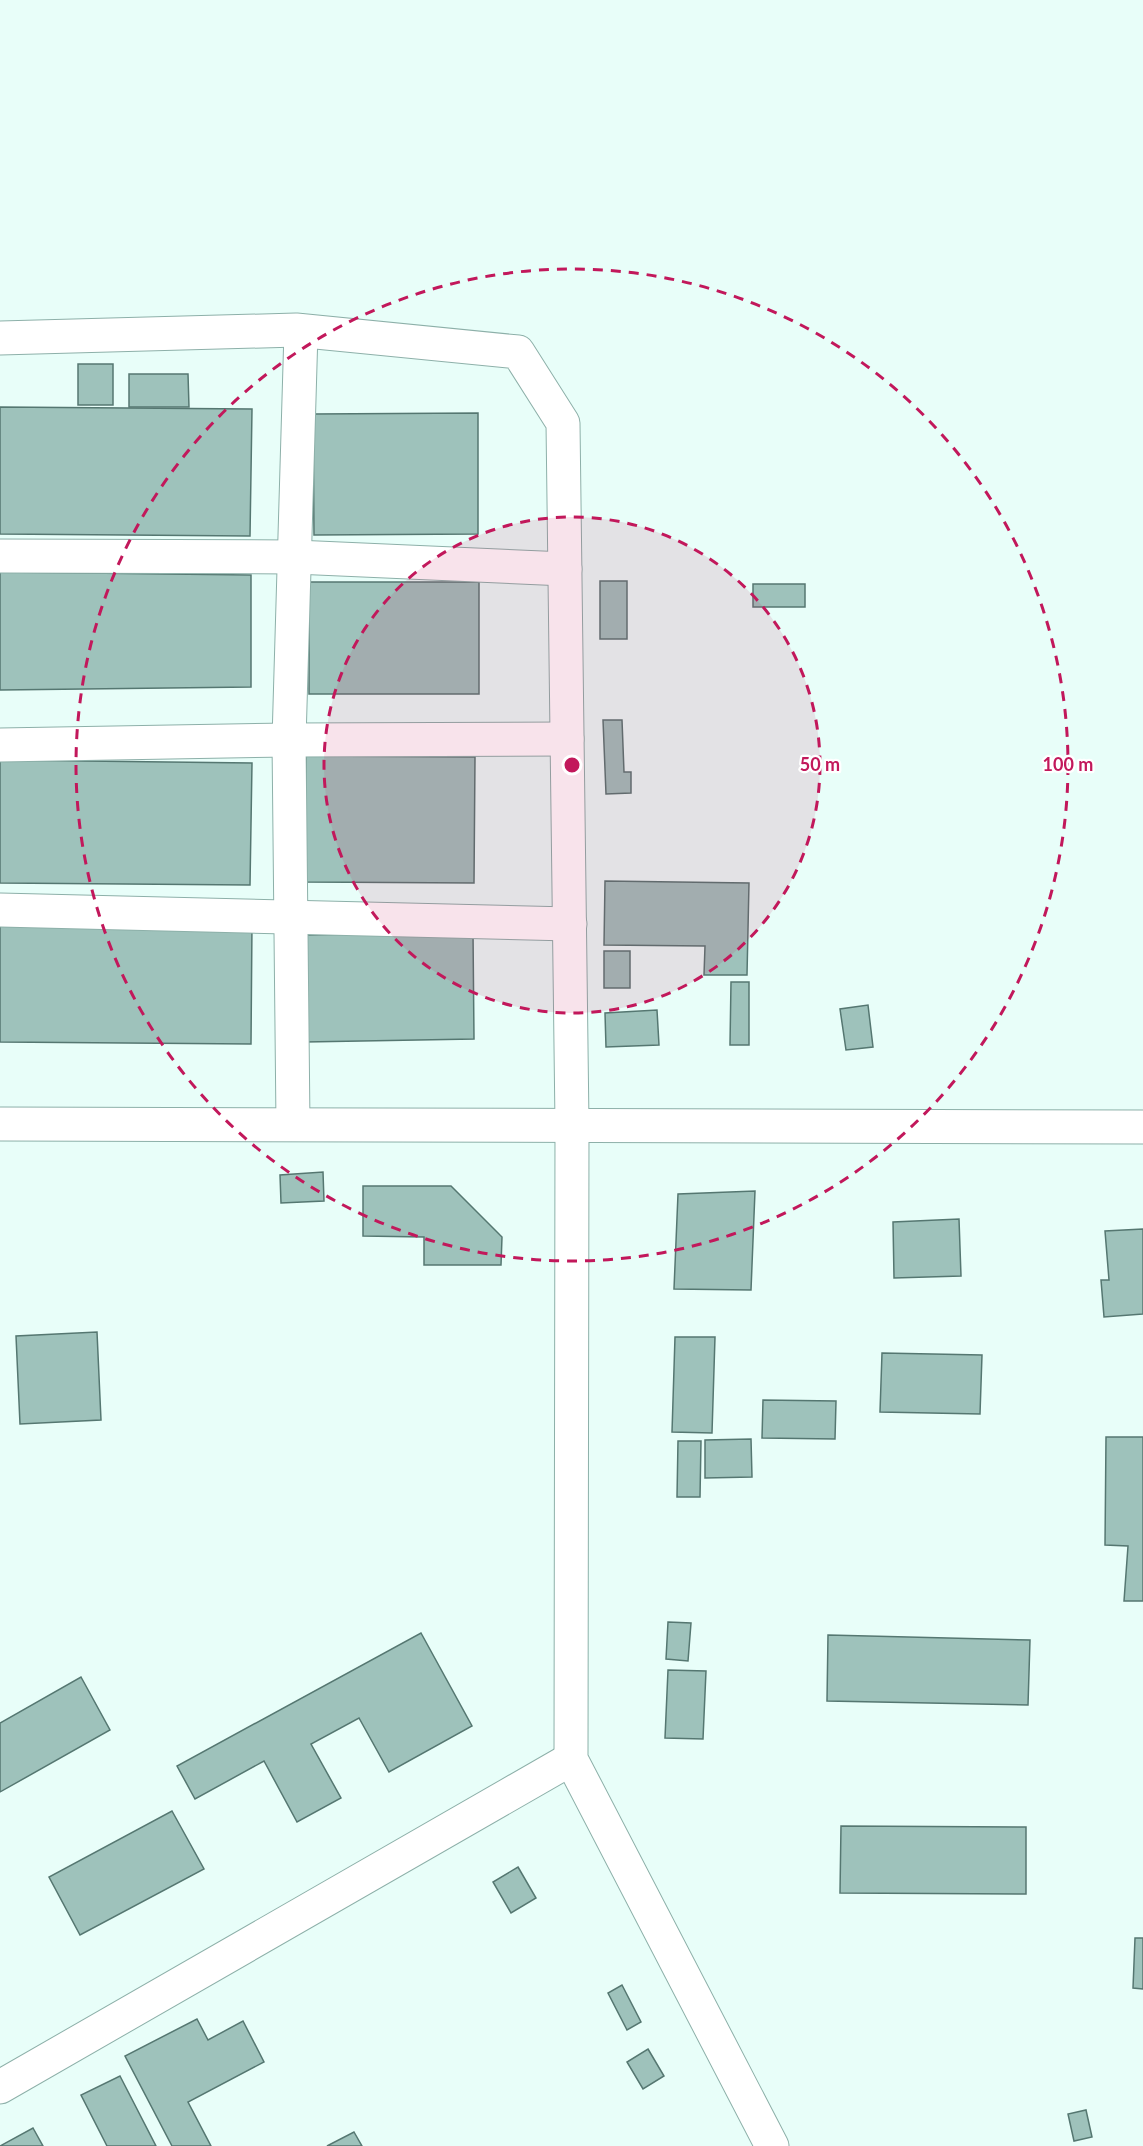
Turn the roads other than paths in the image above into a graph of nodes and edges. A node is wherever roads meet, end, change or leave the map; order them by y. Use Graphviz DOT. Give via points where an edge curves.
graph roads {
  1 [pos="301,331"];
  2 [pos="0,338"];
  3 [pos="0,556"];
  4 [pos="295,556"];
  5 [pos="565,569"];
  6 [pos="567,739"];
  7 [pos="289,740"];
  8 [pos="0,745"];
  9 [pos="0,910"];
  10 [pos="291,918"];
  11 [pos="570,924"];
  12 [pos="0,1124"];
  13 [pos="293,1124"];
  14 [pos="572,1125"];
  15 [pos="1143,1127"];
  16 [pos="572,1759"];
  17 [pos="0,2086"];
  18 [pos="772,2146"];
  1 -- 2 [label="street"];
  1 -- 4 [label="street"];
  1 -- 5 [label="street" via="518,352 563,423"];
  3 -- 4 [label="street"];
  4 -- 5 [label="street"];
  4 -- 7 [label="street"];
  5 -- 6 [label="street"];
  6 -- 7 [label="street"];
  6 -- 11 [label="street"];
  7 -- 8 [label="street"];
  7 -- 10 [label="street"];
  9 -- 10 [label="street"];
  10 -- 11 [label="street"];
  10 -- 13 [label="street"];
  11 -- 14 [label="street"];
  12 -- 13 [label="street"];
  13 -- 14 [label="street"];
  14 -- 15 [label="street"];
  14 -- 16 [label="street"];
  16 -- 17 [label="street"];
  16 -- 18 [label="street"];
}
